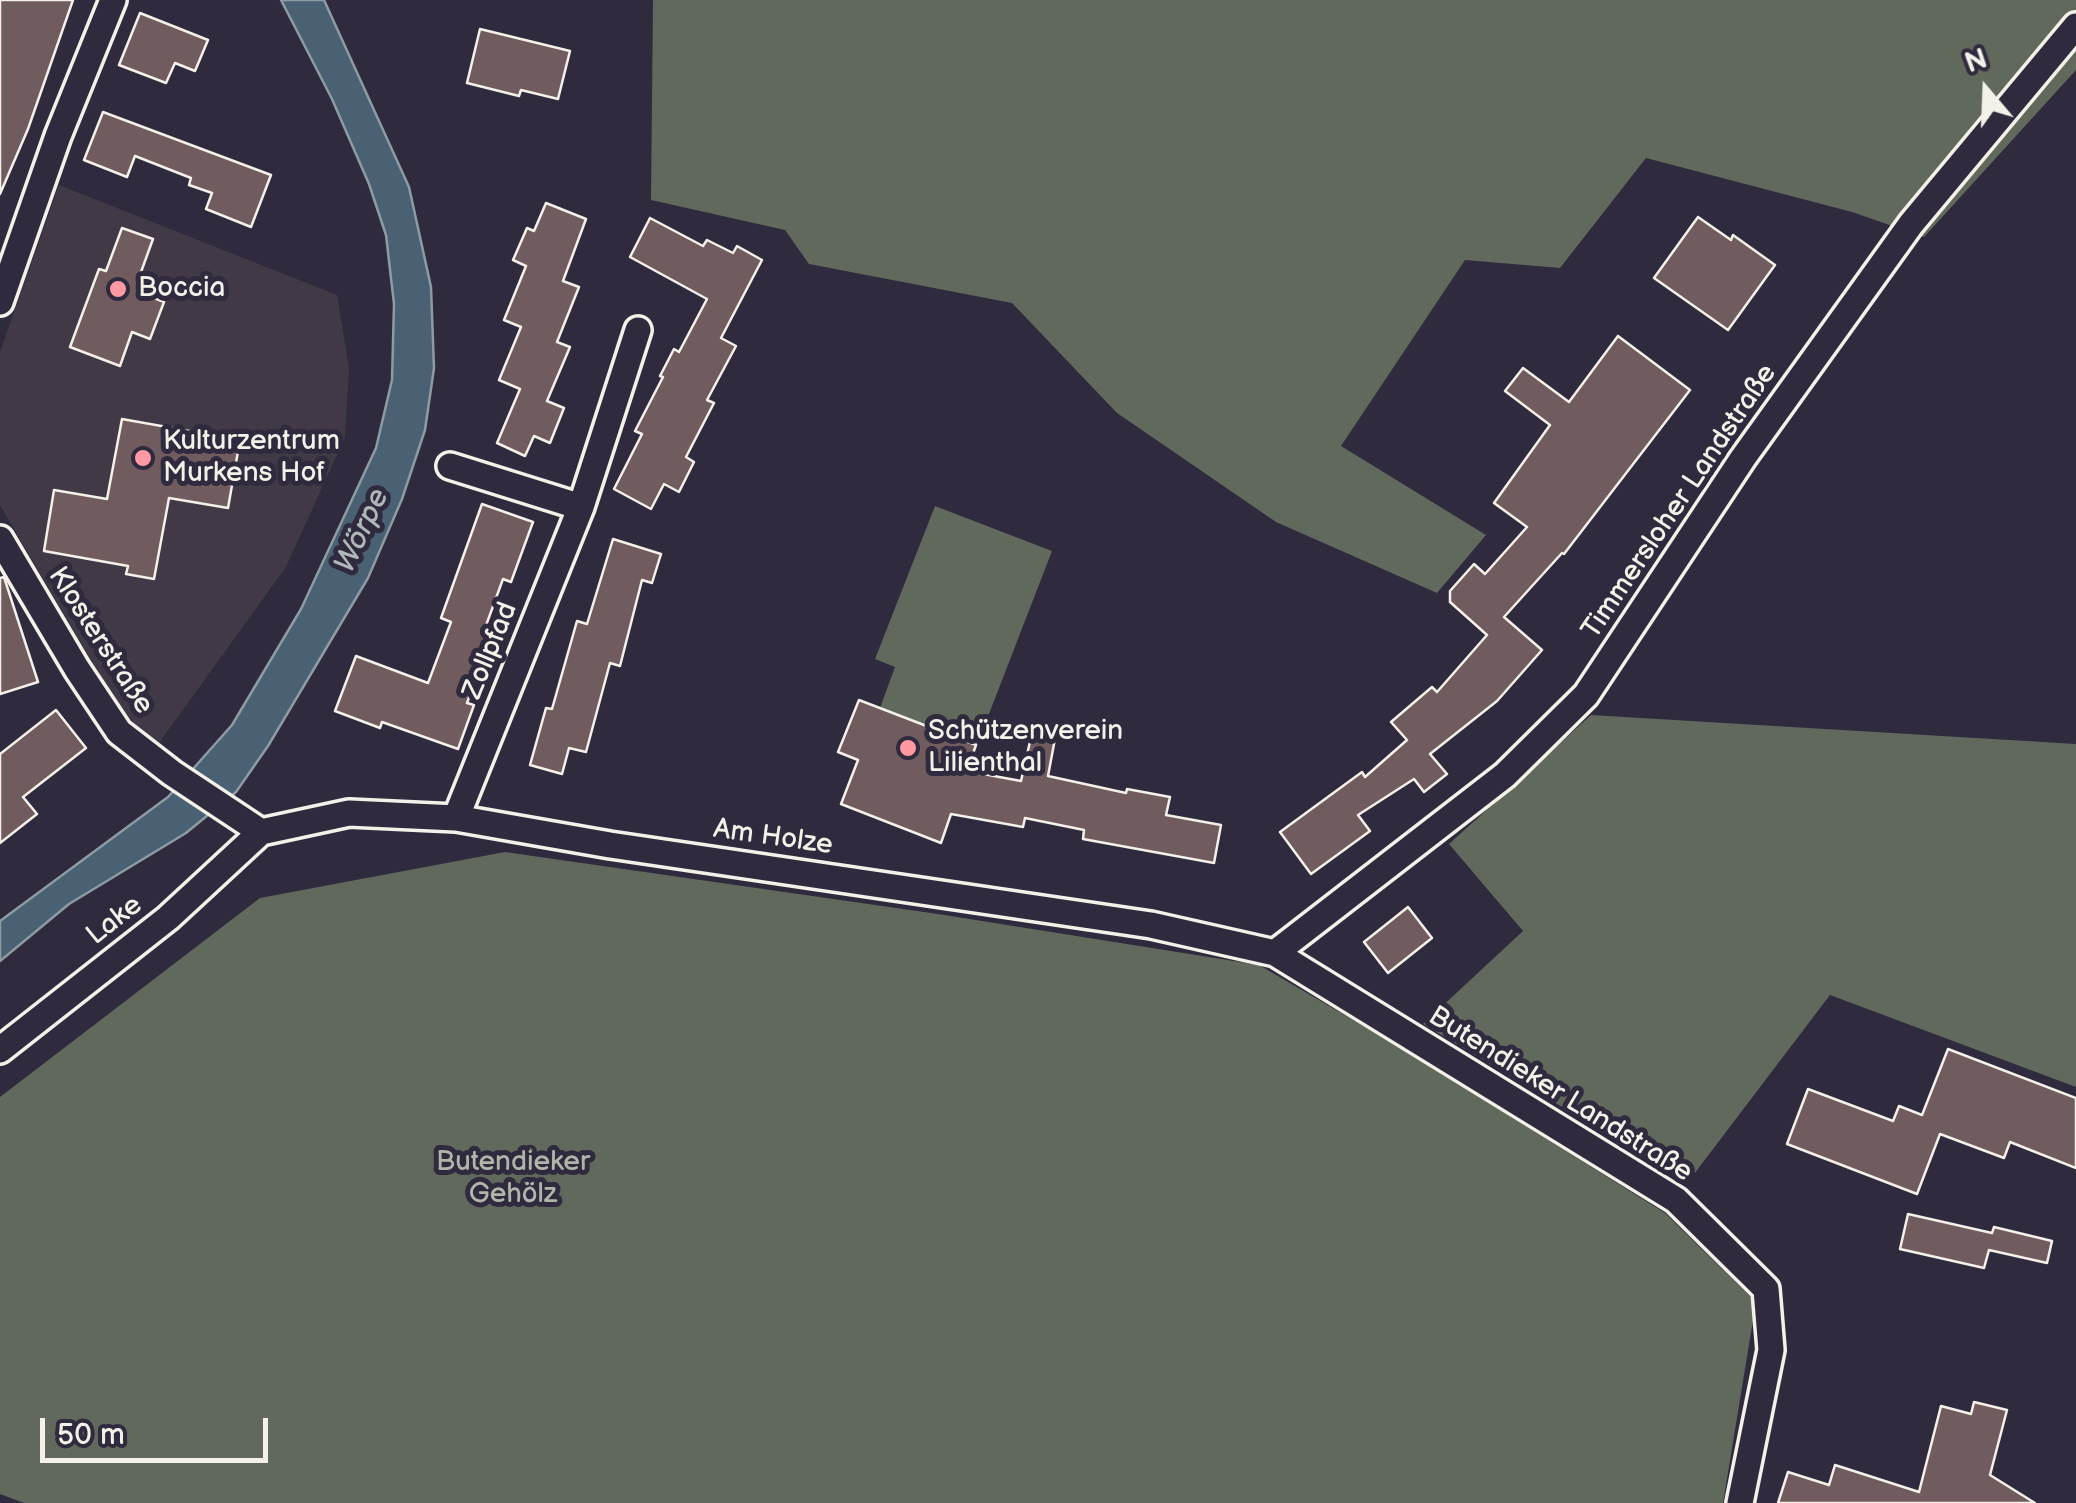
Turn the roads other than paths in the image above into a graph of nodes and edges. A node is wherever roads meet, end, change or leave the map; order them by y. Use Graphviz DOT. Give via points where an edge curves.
graph roads {
  1 [pos="113,0"];
  2 [pos="2076,26"];
  3 [pos="0,302"];
  4 [pos="638,330"];
  5 [pos="450,466"];
  6 [pos="580,507"];
  7 [pos="0,539"];
  8 [pos="456,818"];
  9 [pos="261,832"];
  10 [pos="1275,953"];
  11 [pos="0,1050"];
  12 [pos="1740,1503"];
  1 -- 3 [label="street"];
  2 -- 10 [label="street, Timmersloher Landstraße" via="1911,224 1586,694 1505,775"];
  4 -- 6 [label="street, Zollpfad"];
  5 -- 6 [label="street"];
  6 -- 8 [label="street, Zollpfad"];
  7 -- 9 [label="street, Klosterstraße" via="118,732"];
  8 -- 9 [label="street, Am Holze" via="349,814"];
  8 -- 10 [label="street, Am Holze" via="1151,925"];
  9 -- 11 [label="street, Lake" via="168,918"];
  10 -- 12 [label="street, Butendieker Landstraße" via="1676,1200 1766,1289 1771,1350"];
}
